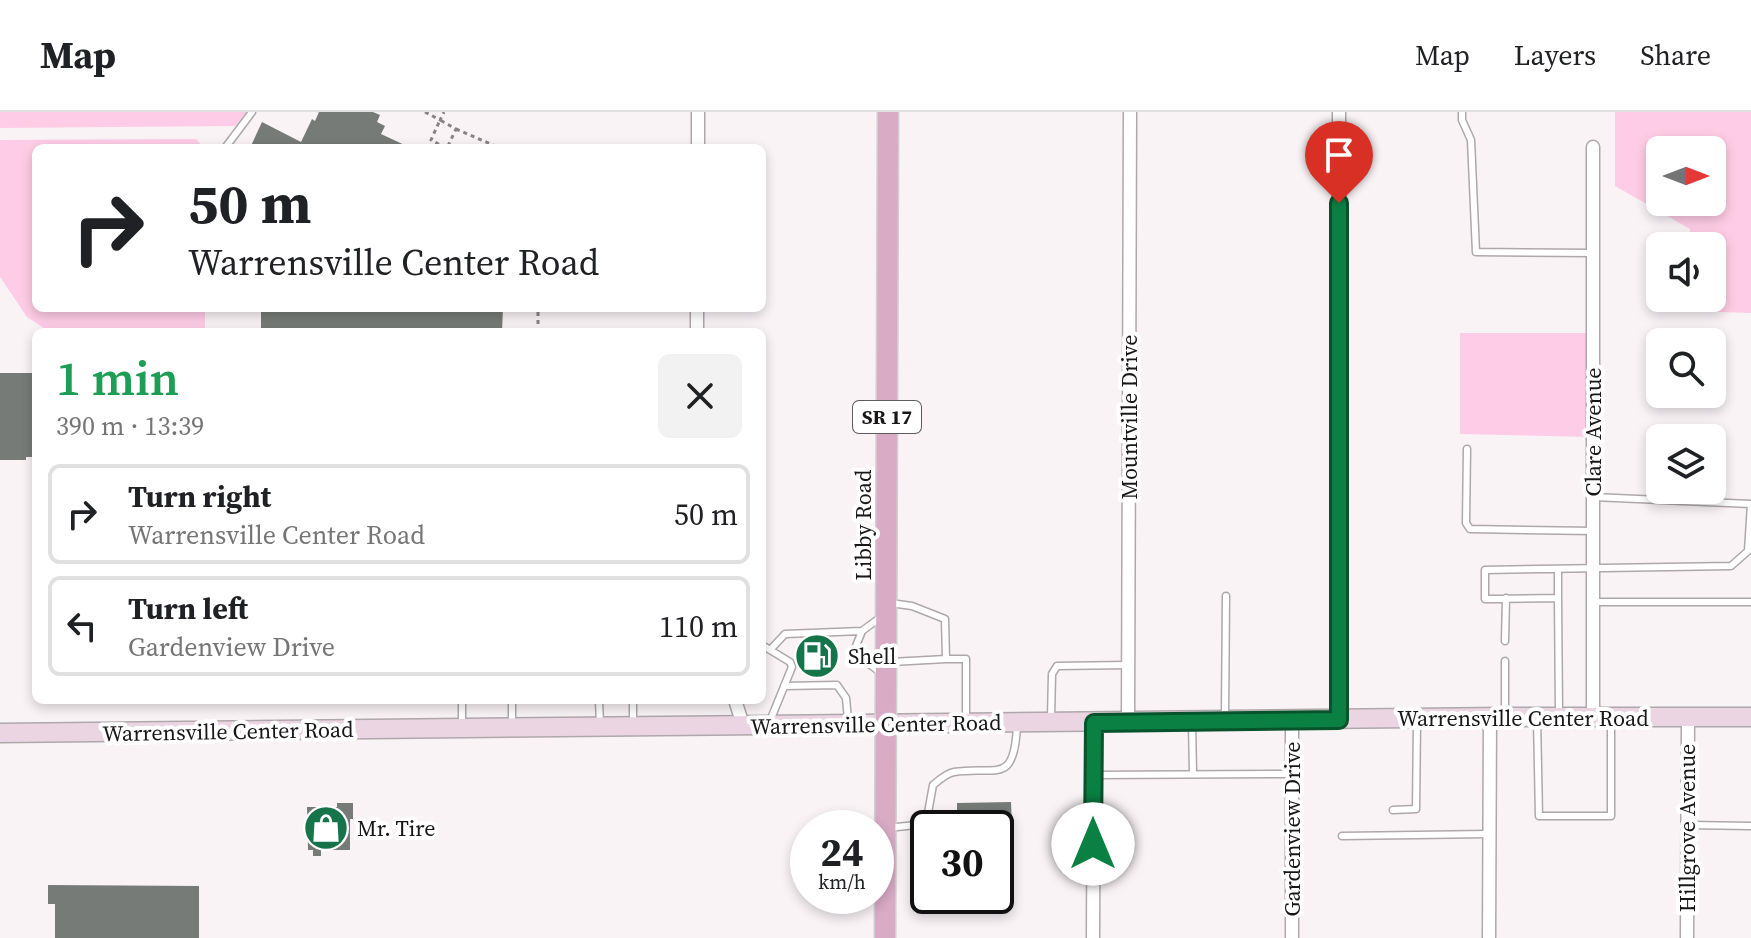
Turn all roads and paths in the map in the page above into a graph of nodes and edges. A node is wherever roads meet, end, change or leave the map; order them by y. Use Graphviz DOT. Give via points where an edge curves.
graph roads {
  1 [pos="252,112"];
  2 [pos="425,112"];
  3 [pos="444,112"];
  4 [pos="698,112"];
  5 [pos="888,112"];
  6 [pos="1130,112"];
  7 [pos="1339,112"];
  8 [pos="1462,112"];
  9 [pos="440,120"];
  10 [pos="456,129"];
  11 [pos="228,144"];
  12 [pos="438,144"];
  13 [pos="448,144"];
  14 [pos="491,144"];
  15 [pos="698,144"];
  16 [pos="1593,147"];
  17 [pos="1593,253"];
  18 [pos="1467,449"];
  19 [pos="1593,497"];
  20 [pos="1751,504"];
  21 [pos="1593,531"];
  22 [pos="1593,569"];
  23 [pos="1558,570"];
  24 [pos="1226,596"];
  25 [pos="1506,598"];
  26 [pos="1558,598"];
  27 [pos="1593,602"];
  28 [pos="1751,602"];
  29 [pos="887,608"];
  30 [pos="862,631"];
  31 [pos="1505,641"];
  32 [pos="766,648"];
  33 [pos="770,650"];
  34 [pos="946,659"];
  35 [pos="1505,661"];
  36 [pos="1128,665"];
  37 [pos="886,669"];
  38 [pos="784,686"];
  39 [pos="462,704"];
  40 [pos="512,704"];
  41 [pos="599,704"];
  42 [pos="633,704"];
  43 [pos="736,704"];
  44 [pos="1497,717"];
  45 [pos="1537,717"];
  46 [pos="1559,717"];
  47 [pos="1688,717"];
  48 [pos="1751,717"];
  49 [pos="1417,718"];
  50 [pos="1602,718"];
  51 [pos="1292,720"];
  52 [pos="1339,720"];
  53 [pos="1225,721"];
  54 [pos="1192,722"];
  55 [pos="886,723"];
  56 [pos="966,723"];
  57 [pos="1017,723"];
  58 [pos="1051,723"];
  59 [pos="1094,723"];
  60 [pos="1128,723"];
  61 [pos="849,724"];
  62 [pos="743,725"];
  63 [pos="768,725"];
  64 [pos="600,727"];
  65 [pos="633,727"];
  66 [pos="512,728"];
  67 [pos="462,729"];
  68 [pos="0,733"];
  69 [pos="1193,774"];
  70 [pos="1292,774"];
  71 [pos="1094,775"];
  72 [pos="886,810"];
  73 [pos="1393,810"];
  74 [pos="1687,825"];
  75 [pos="1751,826"];
  76 [pos="894,828"];
  77 [pos="1489,834"];
  78 [pos="1342,836"];
  79 [pos="885,914"];
  80 [pos="885,938"];
  81 [pos="1093,938"];
  82 [pos="1292,938"];
  83 [pos="1489,938"];
  84 [pos="1687,938"];
  1 -- 11 [label="lane"];
  2 -- 9 [label="path"];
  3 -- 9 [label="path"];
  4 -- 15 [label="street"];
  5 -- 29 [label="main road, Libby Road / SR 17"];
  6 -- 36 [label="street, Mountville Drive"];
  7 -- 52 [label="street"];
  8 -- 17 [label="lane" via="1471,140 1476,252"];
  9 -- 10 [label="path"];
  9 -- 12 [label="path" via="431,140"];
  10 -- 13 [label="path"];
  10 -- 14 [label="path"];
  16 -- 17 [label="street, Clare Avenue"];
  17 -- 19 [label="street, Clare Avenue"];
  18 -- 21 [label="lane" via="1470,529"];
  19 -- 20 [label="lane"];
  19 -- 21 [label="street, Clare Avenue"];
  20 -- 22 [label="lane" via="1748,551 1731,566"];
  21 -- 22 [label="street, Clare Avenue"];
  22 -- 23 [label="lane"];
  22 -- 27 [label="street, Clare Avenue"];
  23 -- 25 [label="lane" via="1485,570 1485,599"];
  23 -- 26 [label="lane"];
  24 -- 53 [label="lane"];
  25 -- 26 [label="lane"];
  25 -- 31 [label="lane"];
  26 -- 46 [label="lane"];
  27 -- 28 [label="lane"];
  27 -- 50 [label="street, Clare Avenue"];
  29 -- 30 [label="lane"];
  29 -- 34 [label="lane" via="912,606 945,619"];
  29 -- 37 [label="main road, Libby Road / SR 17"];
  30 -- 33 [label="lane" via="785,634"];
  30 -- 37 [label="lane" via="857,653"];
  32 -- 33 [label="lane"];
  33 -- 38 [label="lane" via="791,664"];
  34 -- 37 [label="lane"];
  34 -- 56 [label="lane" via="966,659"];
  35 -- 44 [label="lane"];
  36 -- 58 [label="lane" via="1057,666 1052,674"];
  36 -- 60 [label="street, Mountville Drive"];
  37 -- 55 [label="main road, Libby Road / SR 17"];
  38 -- 61 [label="lane" via="837,685 846,698"];
  38 -- 63 [label="lane"];
  39 -- 67 [label="lane"];
  40 -- 66 [label="lane"];
  41 -- 64 [label="lane"];
  42 -- 65 [label="lane"];
  43 -- 62 [label="street"];
  44 -- 45 [label="main road, Warrensville Center Road"];
  44 -- 49 [label="main road, Warrensville Center Road"];
  44 -- 77 [label="street"];
  45 -- 46 [label="main road, Warrensville Center Road"];
  45 -- 50 [label="lane" via="1539,816 1611,816"];
  46 -- 50 [label="main road, Warrensville Center Road"];
  47 -- 48 [label="main road, Warrensville Center Road"];
  47 -- 50 [label="main road, Warrensville Center Road"];
  47 -- 74 [label="street, Hillgrove Avenue"];
  49 -- 52 [label="main road, Warrensville Center Road"];
  49 -- 73 [label="lane" via="1416,809"];
  51 -- 52 [label="main road, Warrensville Center Road"];
  51 -- 53 [label="main road, Warrensville Center Road"];
  51 -- 70 [label="street, Gardenview Drive"];
  53 -- 54 [label="main road, Warrensville Center Road"];
  54 -- 60 [label="main road, Warrensville Center Road"];
  54 -- 69 [label="lane"];
  55 -- 56 [label="main road, Warrensville Center Road"];
  55 -- 61 [label="main road, Warrensville Center Road"];
  55 -- 72 [label="main road, Libby Road / SR 17"];
  56 -- 57 [label="main road, Warrensville Center Road"];
  57 -- 58 [label="main road, Warrensville Center Road"];
  57 -- 76 [label="lane" via="1016,754 1009,763 994,772 952,772 933,785 926,824"];
  58 -- 59 [label="main road, Warrensville Center Road"];
  59 -- 60 [label="main road, Warrensville Center Road"];
  59 -- 71 [label="street"];
  61 -- 63 [label="main road, Warrensville Center Road"];
  62 -- 63 [label="main road, Warrensville Center Road"];
  62 -- 65 [label="main road, Warrensville Center Road"];
  64 -- 65 [label="main road, Warrensville Center Road"];
  64 -- 66 [label="main road, Warrensville Center Road"];
  66 -- 67 [label="main road, Warrensville Center Road"];
  67 -- 68 [label="main road, Warrensville Center Road"];
  69 -- 70 [label="lane"];
  69 -- 71 [label="lane"];
  70 -- 82 [label="street, Gardenview Drive"];
  71 -- 81 [label="street"];
  74 -- 75 [label="lane"];
  74 -- 84 [label="street, Hillgrove Avenue"];
  77 -- 78 [label="lane"];
  77 -- 83 [label="street"];
  79 -- 80 [label="main road, Libby Road / SR 17"];
}
